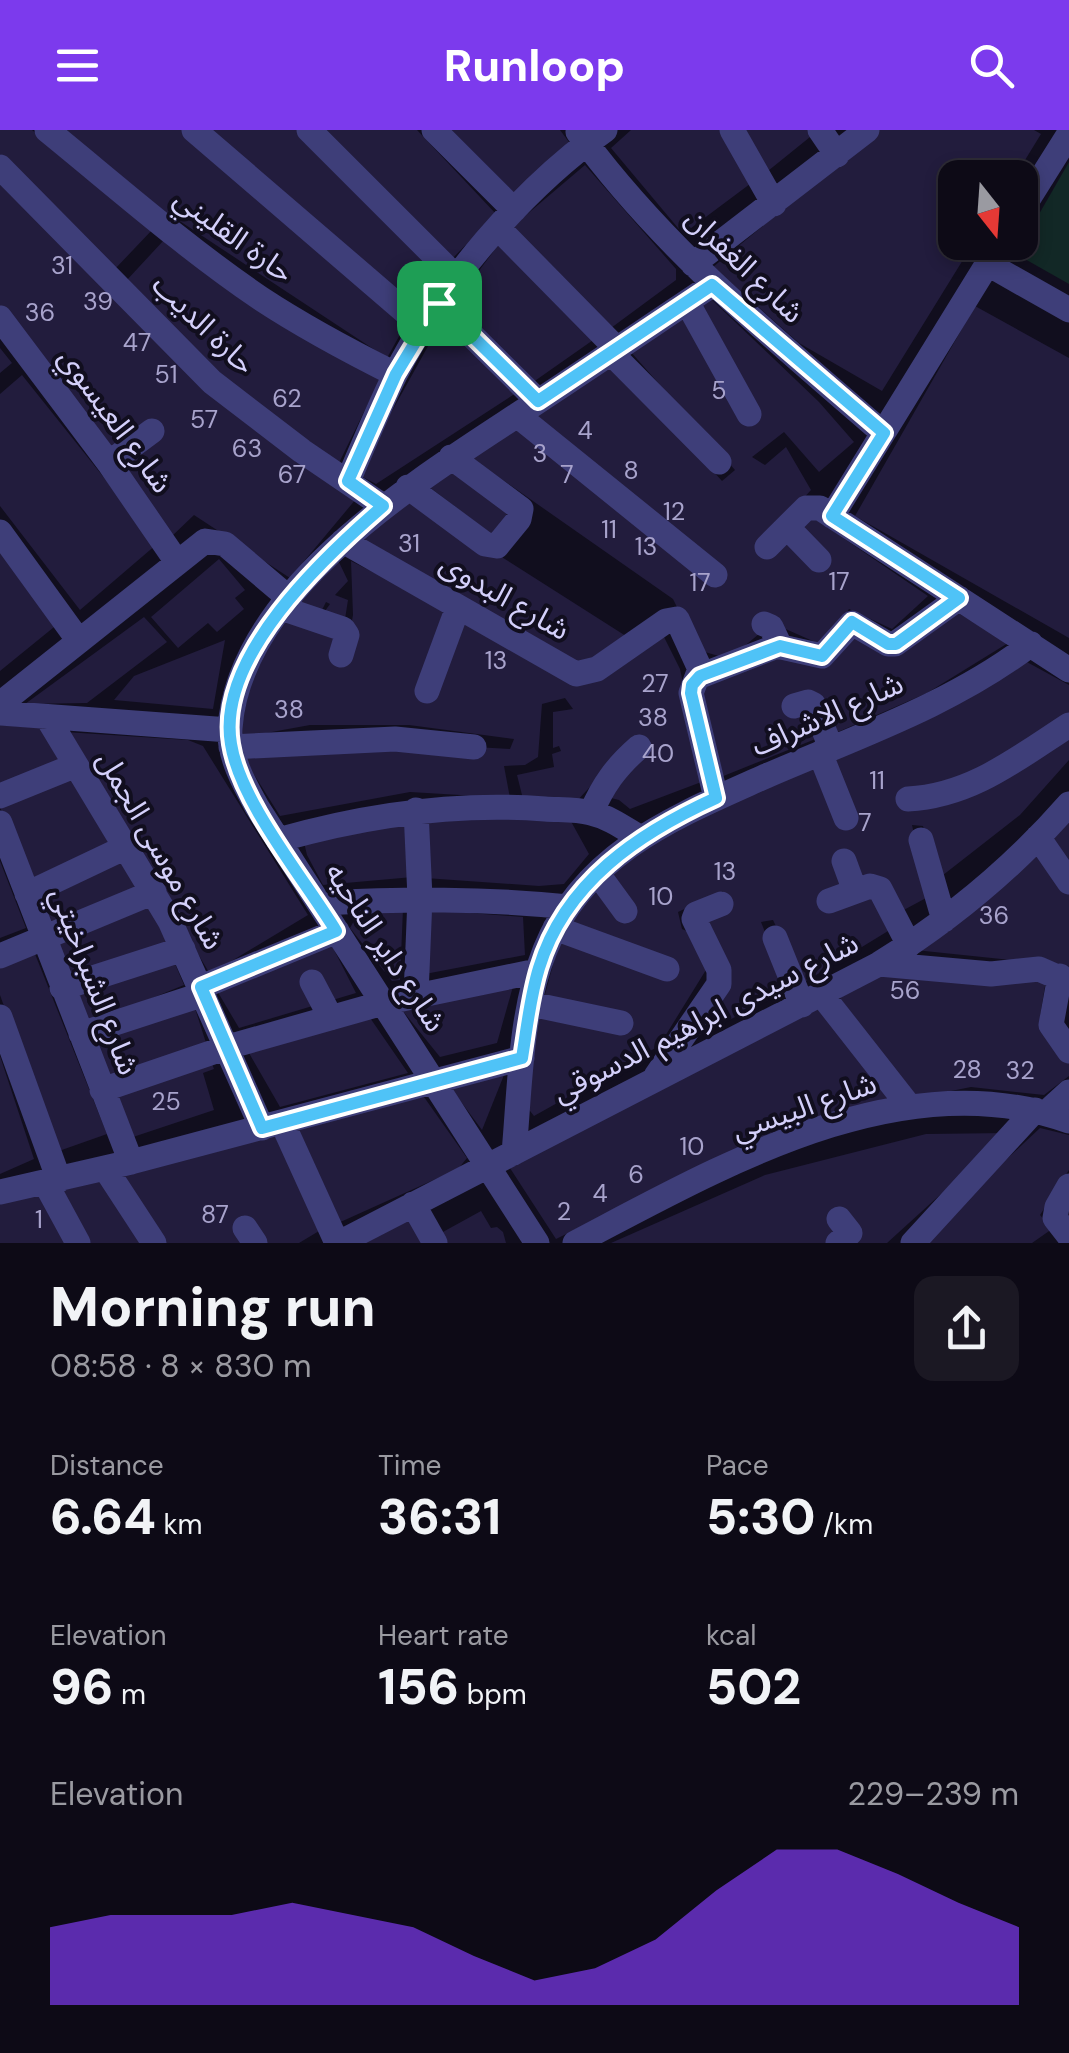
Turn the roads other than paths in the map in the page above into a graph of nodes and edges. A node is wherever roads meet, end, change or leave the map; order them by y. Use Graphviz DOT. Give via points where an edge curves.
graph roads {
  1 [pos="46,130"];
  2 [pos="194,130"];
  3 [pos="309,130"];
  4 [pos="434,130"];
  5 [pos="732,130"];
  6 [pos="820,130"];
  7 [pos="867,130"];
  8 [pos="1058,130"];
  9 [pos="590,134"];
  10 [pos="1068,135"];
  11 [pos="837,154"];
  12 [pos="0,167"];
  13 [pos="1038,183"];
  14 [pos="774,204"];
  15 [pos="506,219"];
  16 [pos="990,260"];
  17 [pos="1003,260"];
  18 [pos="693,264"];
  19 [pos="457,278"];
  20 [pos="712,285"];
  21 [pos="688,302"];
  22 [pos="439,303"];
  23 [pos="1069,310"];
  24 [pos="0,318"];
  25 [pos="423,327"];
  26 [pos="614,351"];
  27 [pos="396,374"];
  28 [pos="528,408"];
  29 [pos="749,414"];
  30 [pos="152,431"];
  31 [pos="884,433"];
  32 [pos="451,457"];
  33 [pos="719,462"];
  34 [pos="109,463"];
  35 [pos="348,481"];
  36 [pos="408,487"];
  37 [pos="383,506"];
  38 [pos="832,516"];
  39 [pos="786,527"];
  40 [pos="0,532"];
  41 [pos="342,541"];
  42 [pos="767,547"];
  43 [pos="819,560"];
  44 [pos="177,562"];
  45 [pos="715,574"];
  46 [pos="959,598"];
  47 [pos="286,604"];
  48 [pos="458,607"];
  49 [pos="764,624"];
  50 [pos="79,640"];
  51 [pos="1031,644"];
  52 [pos="780,646"];
  53 [pos="342,655"];
  54 [pos="1069,670"];
  55 [pos="700,676"];
  56 [pos="427,691"];
  57 [pos="0,704"];
  58 [pos="794,706"];
  59 [pos="0,713"];
  60 [pos="47,717"];
  61 [pos="1069,725"];
  62 [pos="230,739"];
  63 [pos="474,747"];
  64 [pos="639,747"];
  65 [pos="825,750"];
  66 [pos="74,766"];
  67 [pos="0,796"];
  68 [pos="716,798"];
  69 [pos="908,798"];
  70 [pos="1069,804"];
  71 [pos="416,810"];
  72 [pos="590,813"];
  73 [pos="846,818"];
  74 [pos="0,822"];
  75 [pos="639,838"];
  76 [pos="1038,838"];
  77 [pos="278,840"];
  78 [pos="922,840"];
  79 [pos="126,847"];
  80 [pos="844,861"];
  81 [pos="598,874"];
  82 [pos="1069,882"];
  83 [pos="154,892"];
  84 [pos="855,892"];
  85 [pos="26,894"];
  86 [pos="420,898"];
  87 [pos="829,902"];
  88 [pos="320,903"];
  89 [pos="720,904"];
  90 [pos="625,911"];
  91 [pos="562,918"];
  92 [pos="944,920"];
  93 [pos="336,931"];
  94 [pos="775,938"];
  95 [pos="44,940"];
  96 [pos="909,945"];
  97 [pos="183,950"];
  98 [pos="0,956"];
  99 [pos="879,964"];
  100 [pos="666,970"];
  101 [pos="538,971"];
  102 [pos="1065,979"];
  103 [pos="312,982"];
  104 [pos="62,988"];
  105 [pos="202,991"];
  106 [pos="416,996"];
  107 [pos="812,1000"];
  108 [pos="383,1003"];
  109 [pos="531,1004"];
  110 [pos="0,1016"];
  111 [pos="331,1018"];
  112 [pos="621,1023"];
  113 [pos="81,1034"];
  114 [pos="228,1047"];
  115 [pos="1069,1051"];
  116 [pos="522,1058"];
  117 [pos="653,1081"];
  118 [pos="435,1083"];
  119 [pos="102,1090"];
  120 [pos="1069,1092"];
  121 [pos="909,1106"];
  122 [pos="1050,1115"];
  123 [pos="272,1125"];
  124 [pos="514,1153"];
  125 [pos="131,1162"];
  126 [pos="489,1166"];
  127 [pos="105,1168"];
  128 [pos="52,1182"];
  129 [pos="1069,1186"];
  130 [pos="0,1192"];
  131 [pos="413,1204"];
  132 [pos="1057,1236"];
  133 [pos="78,1243"];
  134 [pos="154,1243"];
  135 [pos="338,1243"];
  136 [pos="435,1243"];
  137 [pos="537,1243"];
  138 [pos="575,1243"];
  139 [pos="913,1243"];
  1 -- 27 [label="street, حارة القليني" via="262,299"];
  2 -- 25 [label="street"];
  3 -- 19 [label="street"];
  4 -- 15 [label="street"];
  5 -- 14 [label="street"];
  6 -- 11 [label="street"];
  7 -- 11 [label="street"];
  8 -- 10 [label="street"];
  9 -- 15 [label="street"];
  9 -- 18 [label="street, شارع الغفران"];
  10 -- 13 [label="street"];
  11 -- 14 [label="street"];
  12 -- 35 [label="street, حارة الديب" via="212,382"];
  14 -- 18 [label="street"];
  15 -- 19 [label="street"];
  15 -- 26 [label="street"];
  16 -- 31 [label="street"];
  17 -- 23 [label="street"];
  18 -- 20 [label="street, شارع الغفران"];
  19 -- 22 [label="street"];
  20 -- 21 [label="street"];
  20 -- 31 [label="street, شارع الغفران"];
  21 -- 26 [label="street"];
  21 -- 29 [label="street"];
  22 -- 25 [label="street"];
  22 -- 28 [label="street"];
  24 -- 34 [label="street, شارع العيسوي"];
  25 -- 27 [label="street"];
  26 -- 28 [label="street"];
  26 -- 33 [label="street"];
  27 -- 35 [label="street"];
  28 -- 32 [label="street"];
  28 -- 45 [label="street"];
  30 -- 34 [label="street"];
  31 -- 38 [label="street"];
  32 -- 36 [label="street"];
  32 -- 36 [label="street" via="521,509 496,546"];
  34 -- 44 [label="street, شارع العيسوي"];
  35 -- 37 [label="street, حارة الديب"];
  36 -- 37 [label="street"];
  37 -- 41 [label="street"];
  38 -- 39 [label="street" via="813,506"];
  38 -- 46 [label="street"];
  39 -- 42 [label="street"];
  39 -- 43 [label="street"];
  40 -- 50 [label="street"];
  41 -- 47 [label="street"];
  41 -- 48 [label="street, شارع البدوى"];
  44 -- 47 [label="street" via="198,544 218,541"];
  44 -- 50 [label="street"];
  46 -- 51 [label="street"];
  46 -- 52 [label="street" via="896,644 852,622 822,656"];
  47 -- 53 [label="street" via="342,628"];
  47 -- 62 [label="street" via="252,653"];
  48 -- 55 [label="street, شارع البدوى" via="581,675 677,619"];
  48 -- 56 [label="street"];
  49 -- 52 [label="street"];
  50 -- 57 [label="street"];
  51 -- 54 [label="street"];
  51 -- 65 [label="street, شارع الاشراف" via="972,685"];
  52 -- 55 [label="street"];
  55 -- 68 [label="street, شارع البدوى" via="691,693"];
  58 -- 65 [label="street" via="814,705"];
  59 -- 60 [label="street"];
  60 -- 62 [label="street"];
  60 -- 66 [label="street, شارع موسى الجمل"];
  61 -- 69 [label="street" via="966,788"];
  62 -- 63 [label="street" via="395,739"];
  62 -- 77 [label="street, شارع داير الناحيه" via="246,786"];
  64 -- 72 [label="street" via="610,777"];
  65 -- 68 [label="street, شارع الاشراف"];
  65 -- 73 [label="street"];
  66 -- 67 [label="street"];
  66 -- 79 [label="street, شارع موسى الجمل"];
  68 -- 75 [label="street, شارع الاشراف"];
  70 -- 76 [label="street, شارع سيدى ابراهيم الدسوقي"];
  71 -- 72 [label="street" via="504,806"];
  71 -- 77 [label="street"];
  71 -- 86 [label="street"];
  72 -- 75 [label="street"];
  74 -- 85 [label="street, شارع الشبراخيتي"];
  75 -- 81 [label="street, شارع الاشراف"];
  76 -- 82 [label="street"];
  76 -- 92 [label="street, شارع سيدى ابراهيم الدسوقي"];
  77 -- 88 [label="street, شارع داير الناحيه"];
  78 -- 92 [label="street"];
  79 -- 83 [label="street, شارع موسى الجمل"];
  79 -- 85 [label="street"];
  80 -- 84 [label="street"];
  81 -- 90 [label="street"];
  81 -- 91 [label="street, شارع الاشراف"];
  83 -- 95 [label="street"];
  83 -- 97 [label="street, شارع موسى الجمل"];
  84 -- 87 [label="street"];
  84 -- 96 [label="street" via="880,889"];
  85 -- 95 [label="street, شارع الشبراخيتي"];
  86 -- 88 [label="street"];
  86 -- 91 [label="street" via="496,900"];
  86 -- 106 [label="street"];
  88 -- 93 [label="street, شارع داير الناحيه"];
  89 -- 117 [label="street" via="694,919 719,970 719,984"];
  91 -- 100 [label="street"];
  91 -- 101 [label="street, شارع الاشراف"];
  92 -- 96 [label="street, شارع سيدى ابراهيم الدسوقي"];
  93 -- 105 [label="street"];
  93 -- 108 [label="street, شارع داير الناحيه"];
  94 -- 107 [label="street"];
  95 -- 98 [label="street"];
  95 -- 104 [label="street, شارع الشبراخيتي"];
  96 -- 99 [label="street, شارع سيدى ابراهيم الدسوقي"];
  97 -- 104 [label="street"];
  97 -- 105 [label="street, شارع موسى الجمل"];
  99 -- 102 [label="street" via="991,974 1039,969"];
  99 -- 107 [label="street, شارع سيدى ابراهيم الدسوقي"];
  101 -- 106 [label="street"];
  101 -- 109 [label="street, شارع الاشراف"];
  102 -- 115 [label="street" via="1051,1025"];
  103 -- 111 [label="street"];
  104 -- 113 [label="street, شارع الشبراخيتي"];
  105 -- 113 [label="street"];
  105 -- 114 [label="street, شارع موسى الجمل"];
  106 -- 108 [label="street"];
  107 -- 117 [label="street, شارع سيدى ابراهيم الدسوقي"];
  107 -- 121 [label="street"];
  108 -- 111 [label="street"];
  108 -- 118 [label="street, شارع داير الناحيه"];
  109 -- 112 [label="street"];
  109 -- 116 [label="street, شارع الاشراف"];
  110 -- 128 [label="street"];
  111 -- 114 [label="street"];
  113 -- 119 [label="street, شارع الشبراخيتي"];
  114 -- 119 [label="street"];
  114 -- 123 [label="street, شارع موسى الجمل"];
  116 -- 118 [label="street"];
  116 -- 124 [label="street, شارع الاشراف"];
  117 -- 124 [label="street, شارع سيدى ابراهيم الدسوقي"];
  118 -- 123 [label="street"];
  118 -- 126 [label="street, شارع داير الناحيه"];
  119 -- 125 [label="street, شارع الشبراخيتي"];
  120 -- 122 [label="street"];
  121 -- 122 [label="street, شارع البيسي" via="973,1101"];
  121 -- 138 [label="street, شارع البيسي" via="804,1135 704,1176"];
  122 -- 139 [label="street"];
  123 -- 125 [label="street"];
  123 -- 135 [label="street, شارع موسى الجمل"];
  124 -- 126 [label="street, شارع سيدى ابراهيم الدسوقي"];
  125 -- 127 [label="street"];
  126 -- 131 [label="street, شارع سيدى ابراهيم الدسوقي"];
  126 -- 137 [label="street, شارع داير الناحيه"];
  127 -- 128 [label="street"];
  127 -- 134 [label="street"];
  128 -- 130 [label="street"];
  128 -- 133 [label="street"];
  129 -- 132 [label="street" via="1055,1213"];
  131 -- 135 [label="street, شارع سيدى ابراهيم الدسوقي"];
  131 -- 136 [label="street"];
}
